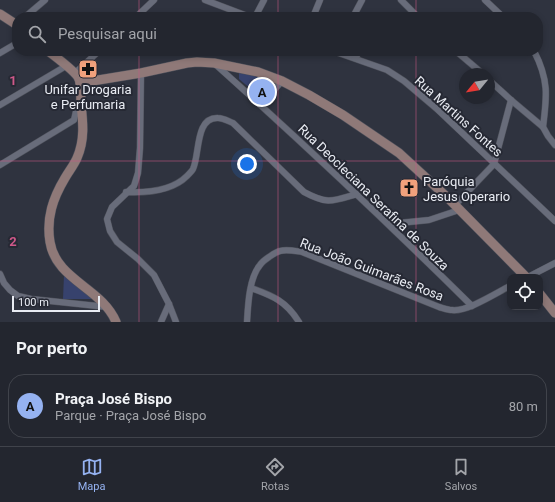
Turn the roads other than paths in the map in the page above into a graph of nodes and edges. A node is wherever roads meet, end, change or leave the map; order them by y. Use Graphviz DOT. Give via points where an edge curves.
graph roads {
  1 [pos="44,0"];
  2 [pos="154,0"];
  3 [pos="205,0"];
  4 [pos="264,0"];
  5 [pos="320,0"];
  6 [pos="362,0"];
  7 [pos="401,0"];
  8 [pos="485,0"];
  9 [pos="31,12"];
  10 [pos="141,12"];
  11 [pos="237,12"];
  12 [pos="258,12"];
  13 [pos="315,12"];
  14 [pos="356,12"];
  15 [pos="413,12"];
  16 [pos="498,12"];
  17 [pos="0,14"];
  18 [pos="12,21"];
  19 [pos="12,46"];
  20 [pos="0,53"];
  21 [pos="54,56"];
  22 [pos="94,56"];
  23 [pos="349,56"];
  24 [pos="462,56"];
  25 [pos="536,56"];
  26 [pos="355,58"];
  27 [pos="214,63"];
  28 [pos="66,66"];
  29 [pos="476,68"];
  30 [pos="75,73"];
  31 [pos="141,73"];
  32 [pos="282,81"];
  33 [pos="80,83"];
  34 [pos="495,85"];
  35 [pos="81,100"];
  36 [pos="511,100"];
  37 [pos="0,105"];
  38 [pos="261,105"];
  39 [pos="543,127"];
  40 [pos="555,145"];
  41 [pos="0,164"];
  42 [pos="494,164"];
  43 [pos="126,192"];
  44 [pos="357,194"];
  45 [pos="457,208"];
  46 [pos="555,221"];
  47 [pos="389,224"];
  48 [pos="555,264"];
  49 [pos="0,274"];
  50 [pos="524,274"];
  51 [pos="533,274"];
  52 [pos="251,288"];
  53 [pos="507,288"];
  54 [pos="543,298"];
  55 [pos="169,304"];
  56 [pos="107,306"];
  57 [pos="472,306"];
  58 [pos="555,313"];
  59 [pos="116,322"];
  60 [pos="161,322"];
  61 [pos="176,322"];
  62 [pos="247,322"];
  63 [pos="299,322"];
  1 -- 9 [label="street"];
  2 -- 10 [label="street"];
  3 -- 11 [label="street"];
  4 -- 12 [label="street"];
  5 -- 13 [label="street"];
  6 -- 14 [label="street"];
  7 -- 15 [label="street"];
  8 -- 16 [label="street"];
  17 -- 18 [label="main road"];
  19 -- 20 [label="street"];
  21 -- 28 [label="main road"];
  22 -- 30 [label="street"];
  23 -- 26 [label="street, Rua Martins Fontes"];
  24 -- 29 [label="street"];
  25 -- 39 [label="street" via="545,81"];
  26 -- 42 [label="street, Rua Martins Fontes" via="387,70 404,81"];
  27 -- 31 [label="main road" via="187,63"];
  27 -- 32 [label="main road" via="258,72"];
  27 -- 38 [label="street, Rua Deocleciana Serafina de Souza"];
  28 -- 30 [label="main road"];
  28 -- 37 [label="street"];
  30 -- 33 [label="main road"];
  31 -- 33 [label="main road"];
  31 -- 43 [label="street" via="138,173 134,186"];
  32 -- 38 [label="street"];
  32 -- 45 [label="main road" via="343,115 399,153"];
  33 -- 35 [label="main road"];
  34 -- 36 [label="street"];
  35 -- 41 [label="street" via="74,120"];
  35 -- 56 [label="main road" via="81,144 77,158 53,201 49,222 50,243 53,254 65,271"];
  36 -- 39 [label="street"];
  36 -- 42 [label="street"];
  38 -- 44 [label="street, Rua Deocleciana Serafina de Souza"];
  39 -- 40 [label="street"];
  42 -- 45 [label="street"];
  42 -- 46 [label="street, Rua Martins Fontes"];
  43 -- 44 [label="street" via="165,189 182,180 193,170 204,125 211,119 218,118 232,123 309,195 329,202"];
  43 -- 55 [label="street" via="112,207 108,219 110,231 117,242 154,275"];
  44 -- 47 [label="street, Rua Deocleciana Serafina de Souza"];
  45 -- 47 [label="street" via="429,220"];
  45 -- 50 [label="main road"];
  47 -- 57 [label="street, Rua Deocleciana Serafina de Souza"];
  48 -- 51 [label="street"];
  49 -- 56 [label="street" via="4,283 18,296"];
  52 -- 57 [label="street, Rua João Guimarães Rosa" via="260,265 273,254 292,250 445,309"];
  52 -- 62 [label="street, Rua João Guimarães Rosa"];
  52 -- 63 [label="street" via="285,304"];
  53 -- 57 [label="street, Rua João Guimarães Rosa"];
  54 -- 58 [label="main road"];
  55 -- 60 [label="street"];
  55 -- 61 [label="street"];
  56 -- 59 [label="main road"];
}
